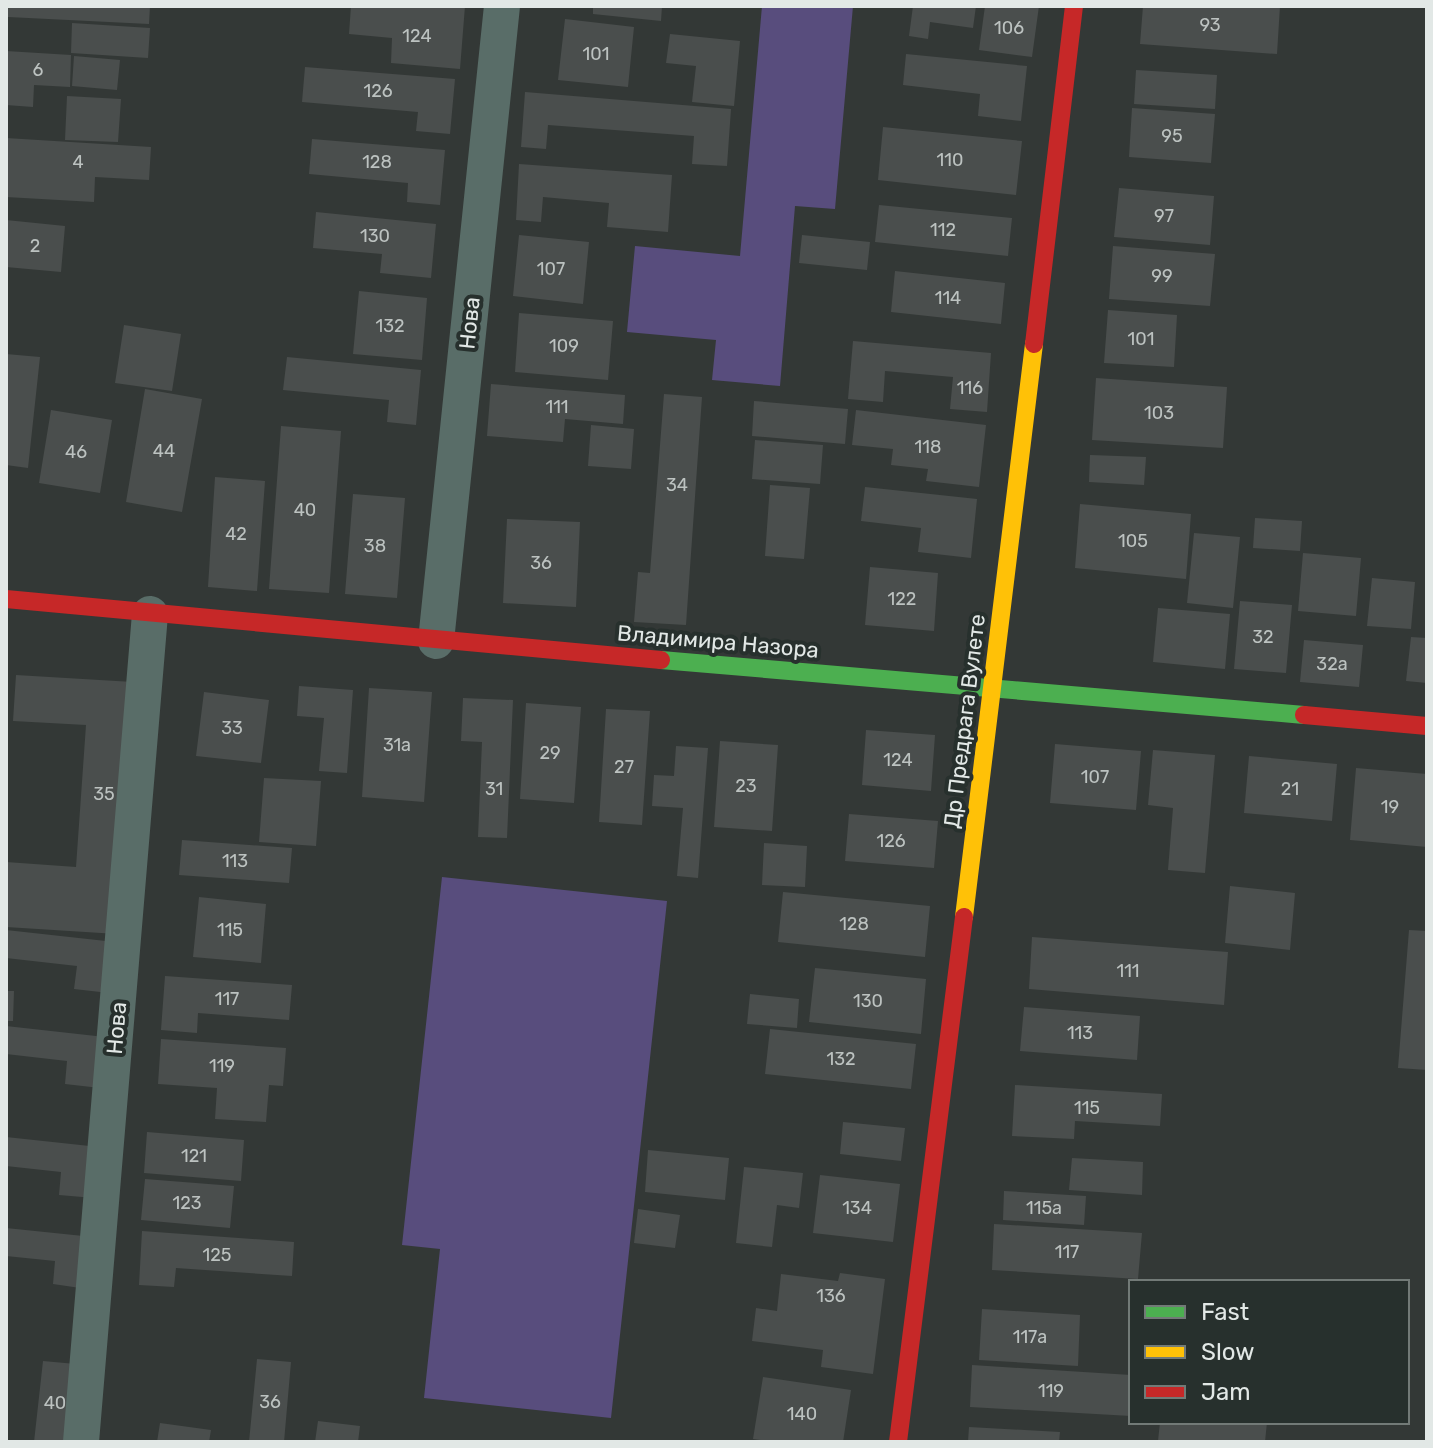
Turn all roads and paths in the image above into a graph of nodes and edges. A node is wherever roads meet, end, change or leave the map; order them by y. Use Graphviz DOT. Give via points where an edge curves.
graph roads {
  1 [pos="502,6"];
  2 [pos="1074,6"];
  3 [pos="6,599"];
  4 [pos="150,614"];
  5 [pos="436,641"];
  6 [pos="992,689"];
  7 [pos="1427,726"];
  8 [pos="81,1442"];
  9 [pos="898,1442"];
  1 -- 5 [label="street, Нова"];
  2 -- 6 [label="street, Др Предрага Вулете"];
  3 -- 4 [label="street, Владимира Назора"];
  4 -- 5 [label="street, Владимира Назора"];
  4 -- 8 [label="street, Нова"];
  5 -- 6 [label="street, Владимира Назора"];
  6 -- 7 [label="street, Владимира Назора"];
  6 -- 9 [label="street, Др Предрага Вулете"];
}
